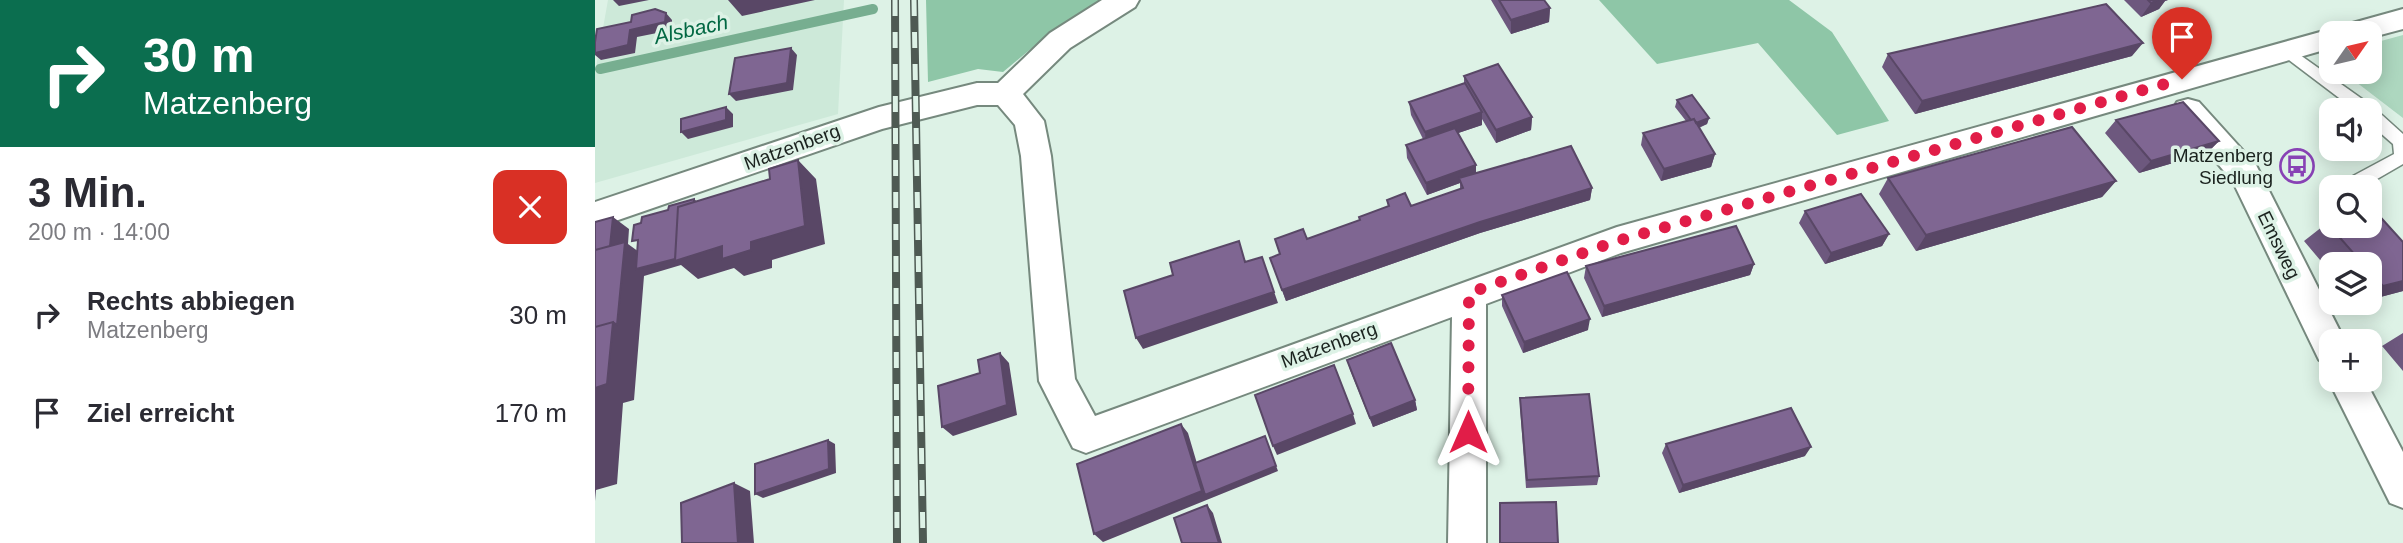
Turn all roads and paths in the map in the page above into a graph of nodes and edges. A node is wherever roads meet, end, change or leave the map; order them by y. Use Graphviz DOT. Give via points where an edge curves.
graph roads {
  1 [pos="1125,0"];
  2 [pos="2403,19"];
  3 [pos="2382,24"];
  4 [pos="2319,41"];
  5 [pos="2286,50"];
  6 [pos="2164,84"];
  7 [pos="1006,94"];
  8 [pos="2349,98"];
  9 [pos="2382,125"];
  10 [pos="2370,175"];
  11 [pos="595,215"];
  12 [pos="1469,293"];
  13 [pos="2321,329"];
  14 [pos="2353,392"];
  15 [pos="2403,490"];
  16 [pos="1467,543"];
  1 -- 7 [label="street" via="1053,46"];
  2 -- 3 [label="street"];
  4 -- 5 [label="street, Matzenberg"];
  5 -- 6 [label="street, Matzenberg"];
  5 -- 8 [label="lane"];
  6 -- 12 [label="street, Matzenberg" via="1629,237"];
  6 -- 13 [label="street, Emsweg" via="2245,174"];
  7 -- 11 [label="street, Matzenberg" via="977,93 879,118"];
  7 -- 12 [label="street, Matzenberg" via="1029,121 1036,156 1056,381 1086,436"];
  9 -- 10 [label="lane" via="2401,142 2402,157"];
  12 -- 16 [label="street"];
  14 -- 15 [label="street"];
}
